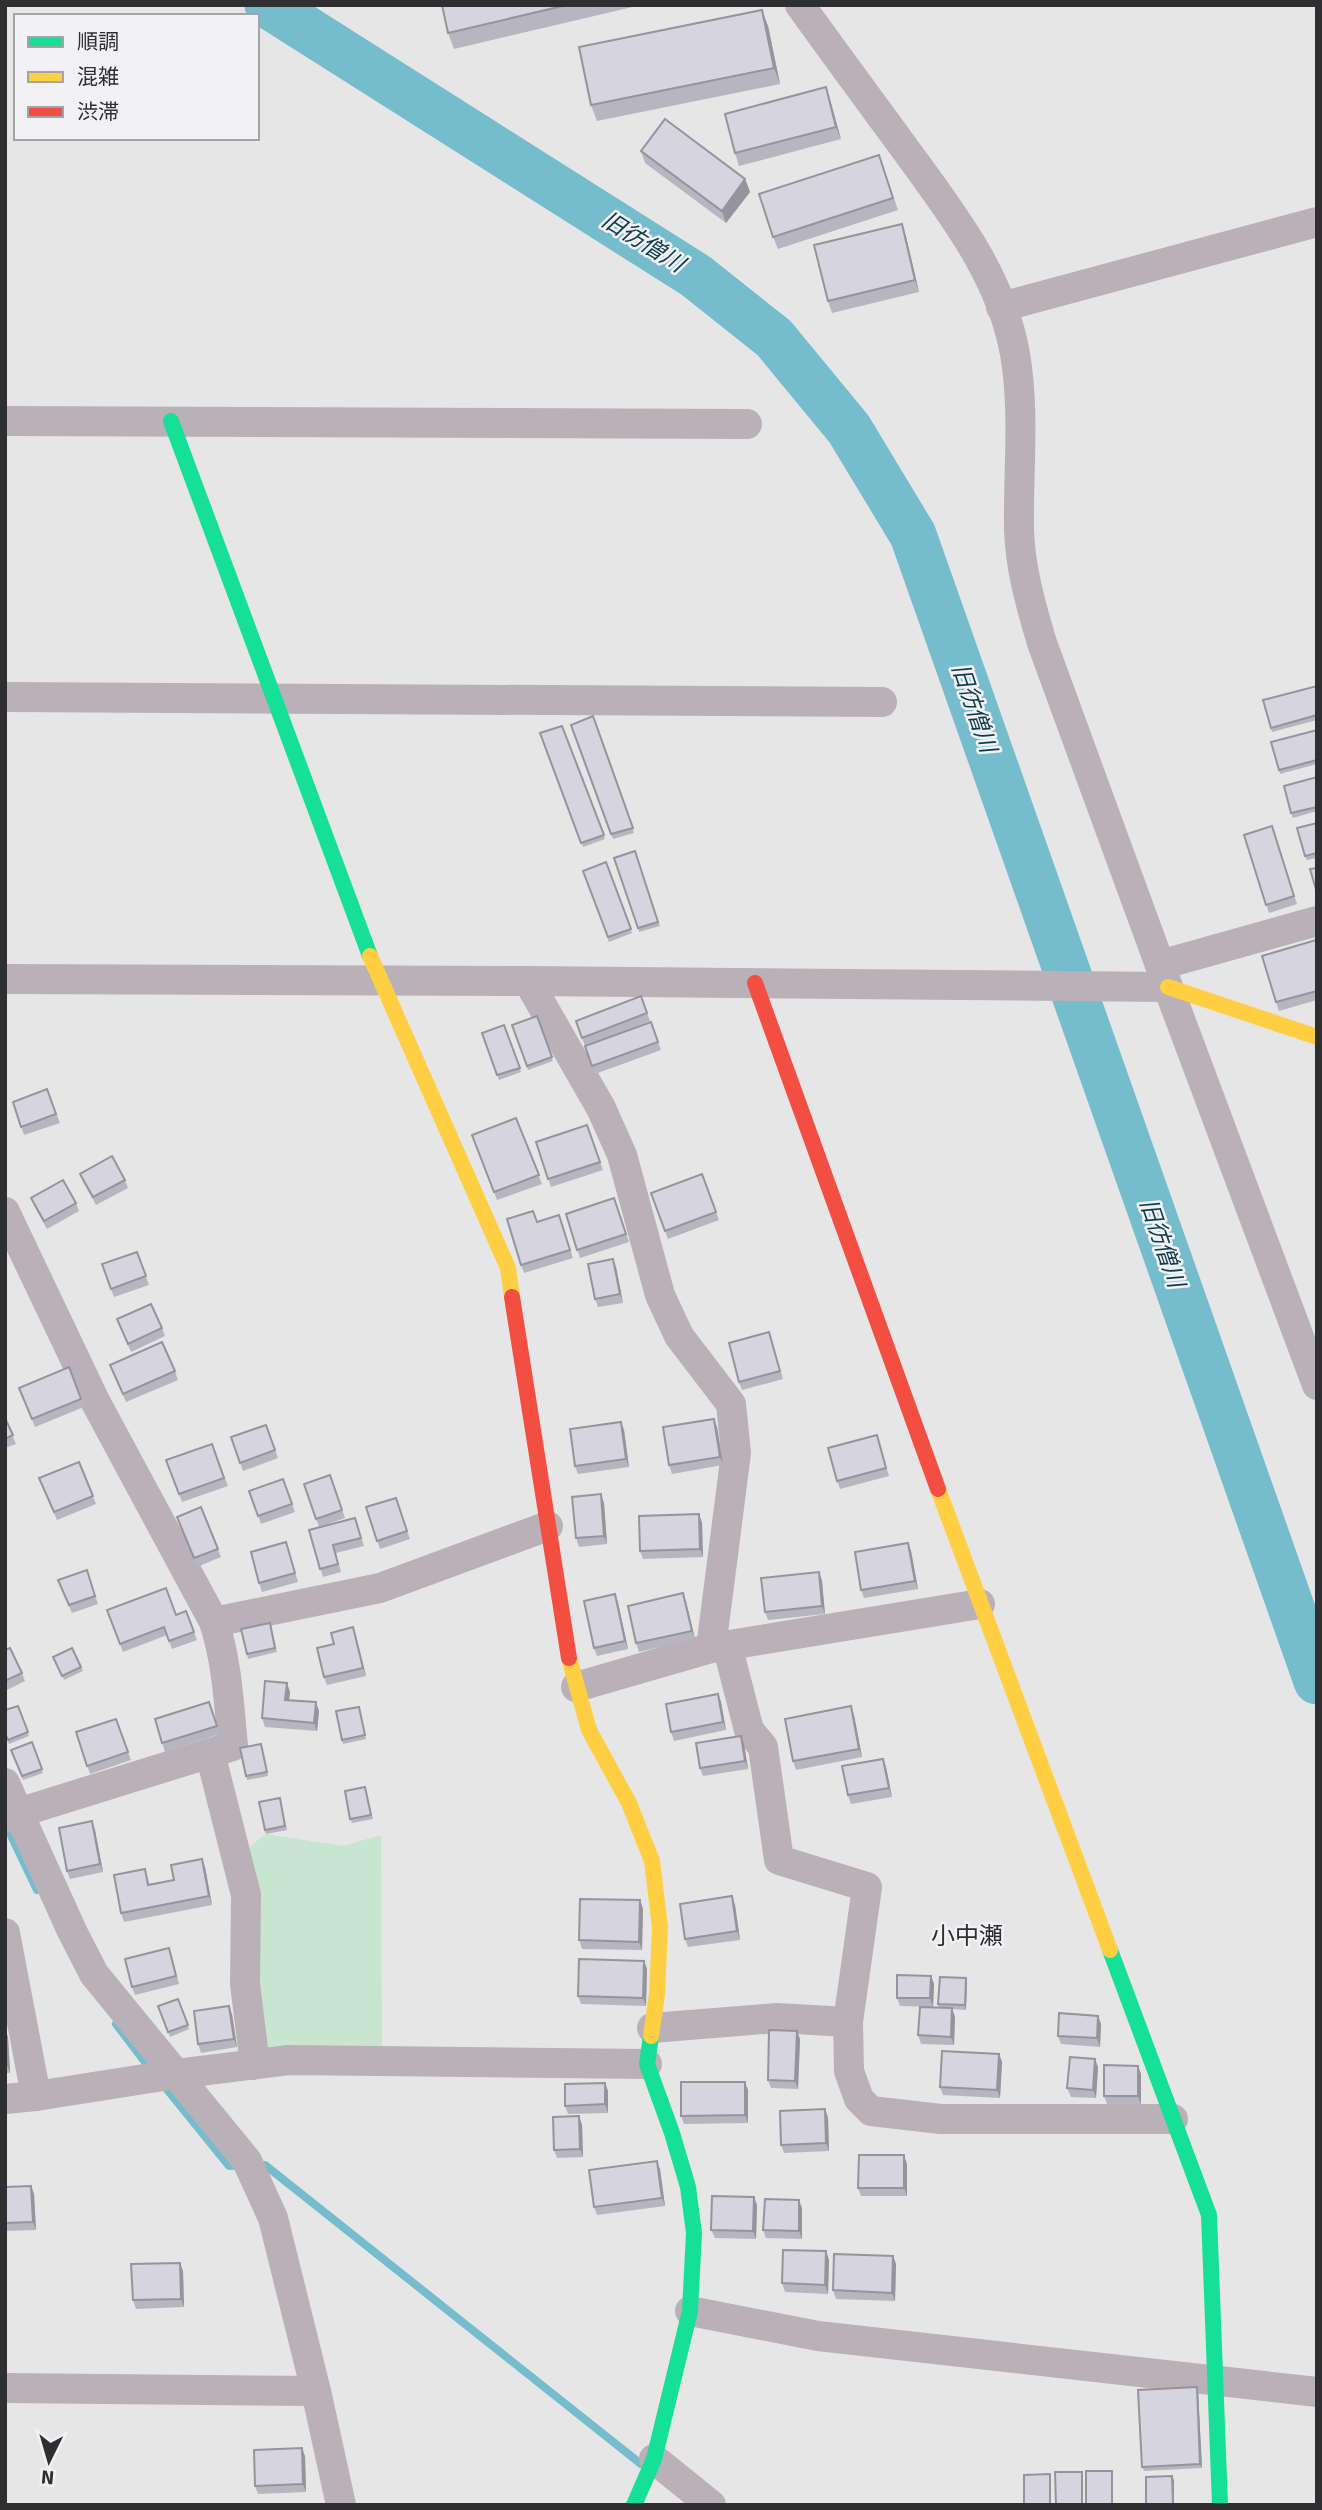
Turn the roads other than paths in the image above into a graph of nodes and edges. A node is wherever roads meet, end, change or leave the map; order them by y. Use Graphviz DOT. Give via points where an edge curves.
graph roads {
  1 [pos="800,5"];
  2 [pos="1317,222"];
  3 [pos="1001,307"];
  4 [pos="5,421"];
  5 [pos="171,421"];
  6 [pos="747,424"];
  7 [pos="5,697"];
  8 [pos="273,699"];
  9 [pos="882,702"];
  10 [pos="1317,921"];
  11 [pos="1164,976"];
  12 [pos="5,979"];
  13 [pos="379,980"];
  14 [pos="528,981"];
  15 [pos="755,983"];
  16 [pos="1317,1037"];
  17 [pos="6,1215"];
  18 [pos="1315,1376"];
  19 [pos="548,1526"];
  20 [pos="980,1604"];
  21 [pos="214,1622"];
  22 [pos="719,1647"];
  23 [pos="576,1687"];
  24 [pos="210,1753"];
  25 [pos="5,1783"];
  26 [pos="12,1816"];
  27 [pos="5,1933"];
  28 [pos="10,1983"];
  29 [pos="848,2022"];
  30 [pos="652,2028"];
  31 [pos="647,2063"];
  32 [pos="253,2065"];
  33 [pos="176,2074"];
  34 [pos="36,2096"];
  35 [pos="5,2099"];
  36 [pos="1173,2119"];
  37 [pos="690,2311"];
  38 [pos="1216,2381"];
  39 [pos="5,2388"];
  40 [pos="316,2390"];
  41 [pos="1317,2392"];
  42 [pos="654,2459"];
  43 [pos="341,2505"];
  44 [pos="635,2505"];
  45 [pos="710,2505"];
  46 [pos="1220,2505"];
  1 -- 3 [label="street" via="943,201 978,254"];
  2 -- 3 [label="street"];
  3 -- 11 [label="street" via="1015,355 1021,437 1019,532 1027,591"];
  4 -- 5 [label="street"];
  5 -- 6 [label="street"];
  5 -- 8 [label="street"];
  7 -- 8 [label="street"];
  8 -- 9 [label="street"];
  8 -- 13 [label="street"];
  10 -- 11 [label="street"];
  11 -- 15 [label="street"];
  11 -- 16 [label="street"];
  11 -- 18 [label="street"];
  12 -- 13 [label="street"];
  13 -- 14 [label="street"];
  13 -- 19 [label="street" via="508,1268"];
  14 -- 15 [label="street"];
  14 -- 22 [label="street" via="601,1108 622,1155 660,1295 678,1336 732,1404 736,1453"];
  15 -- 20 [label="street"];
  17 -- 21 [label="street" via="96,1401"];
  19 -- 21 [label="street" via="380,1588"];
  19 -- 23 [label="street"];
  20 -- 22 [label="street"];
  20 -- 36 [label="street"];
  21 -- 24 [label="street" via="233,1746"];
  22 -- 23 [label="street"];
  22 -- 29 [label="street" via="748,1730 762,1747 779,1860 867,1887"];
  23 -- 30 [label="street" via="589,1730 629,1803 652,1861 660,1927"];
  24 -- 26 [label="street"];
  24 -- 32 [label="street" via="246,1895 245,1984"];
  25 -- 26 [label="street"];
  26 -- 33 [label="street" via="94,1974"];
  27 -- 28 [label="street"];
  28 -- 34 [label="street"];
  29 -- 30 [label="street" via="777,2018"];
  29 -- 36 [label="street" via="849,2071 859,2099 871,2111 941,2119"];
  30 -- 31 [label="street"];
  31 -- 32 [label="street" via="289,2060"];
  31 -- 37 [label="street" via="688,2187 694,2233"];
  32 -- 33 [label="street"];
  33 -- 34 [label="street"];
  33 -- 40 [label="street" via="247,2161 273,2218"];
  34 -- 35 [label="street"];
  36 -- 38 [label="street" via="1209,2216"];
  37 -- 38 [label="street" via="818,2336"];
  37 -- 42 [label="street"];
  38 -- 41 [label="street"];
  38 -- 46 [label="street"];
  39 -- 40 [label="street"];
  40 -- 43 [label="street"];
  42 -- 44 [label="street"];
  42 -- 45 [label="street"];
}
